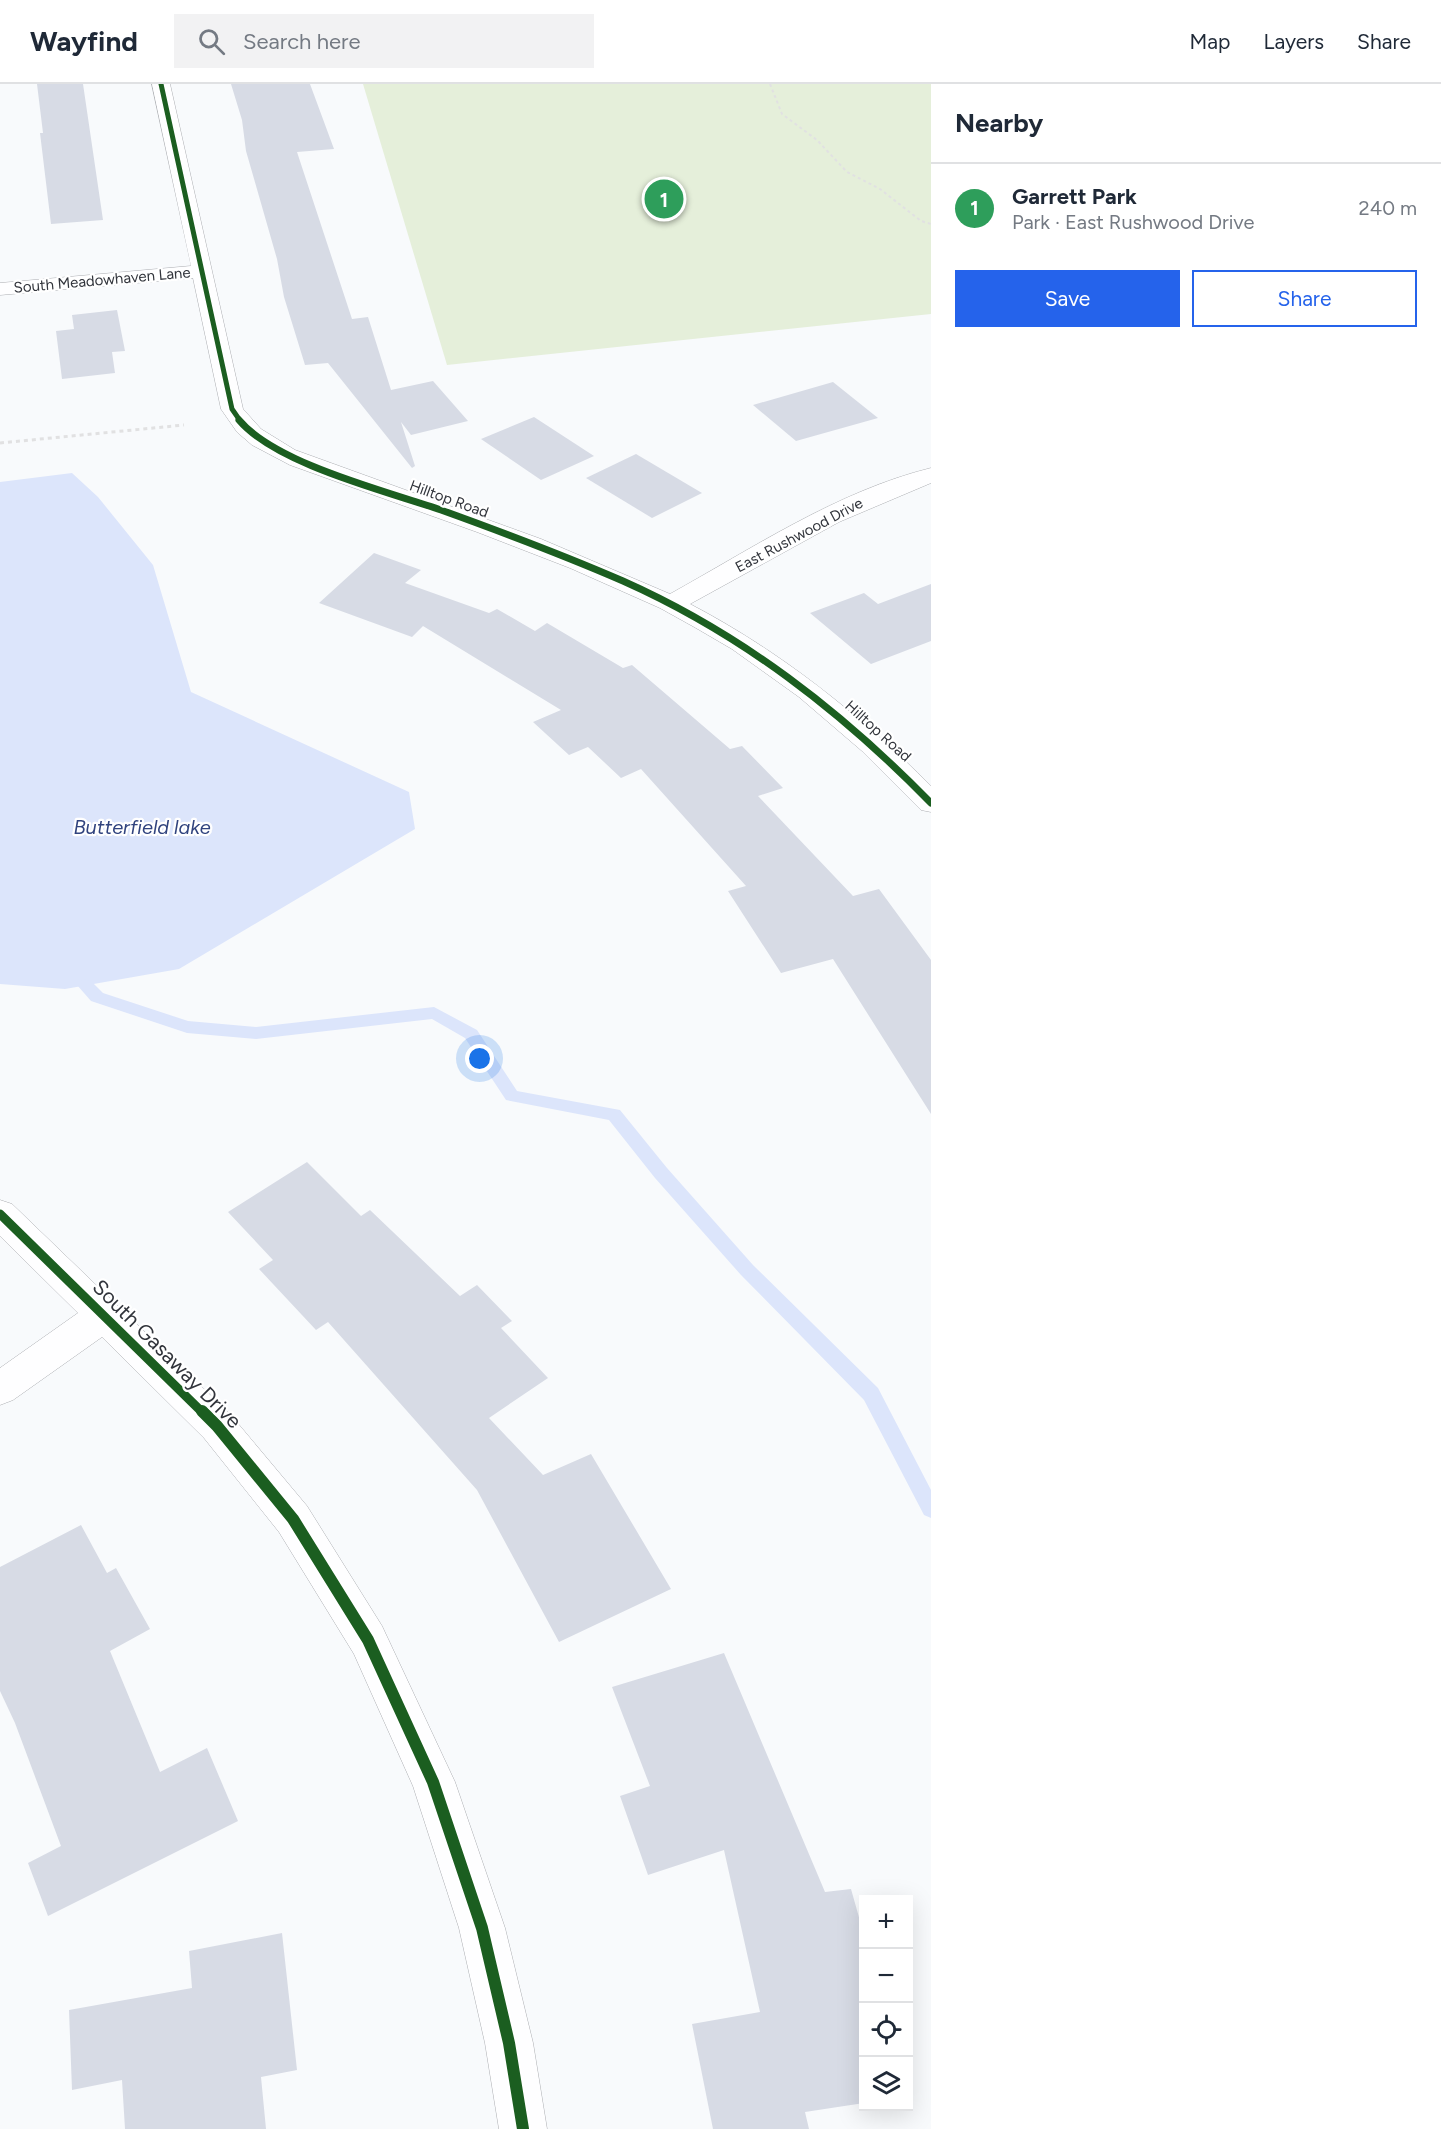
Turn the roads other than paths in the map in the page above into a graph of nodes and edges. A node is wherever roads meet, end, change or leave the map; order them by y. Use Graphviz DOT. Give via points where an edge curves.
graph roads {
  1 [pos="161,84"];
  2 [pos="203,271"];
  3 [pos="0,289"];
  4 [pos="931,475"];
  5 [pos="671,604"];
  6 [pos="931,803"];
  7 [pos="0,1214"];
  8 [pos="104,1315"];
  9 [pos="0,1389"];
  10 [pos="523,2129"];
  1 -- 2 [label="street, Hilltop Road"];
  2 -- 3 [label="street, South Meadowhaven Lane"];
  2 -- 5 [label="street, Hilltop Road" via="232,409 250,434 298,460 596,569"];
  4 -- 5 [label="street, East Rushwood Drive" via="846,508"];
  5 -- 6 [label="street, Hilltop Road" via="744,646 814,694 886,755"];
  7 -- 8 [label="street, South Gasaway Drive"];
  8 -- 9 [label="street"];
  8 -- 10 [label="street, South Gasaway Drive" via="217,1426 293,1519 368,1640 433,1782 482,1928 509,2043"];
}
